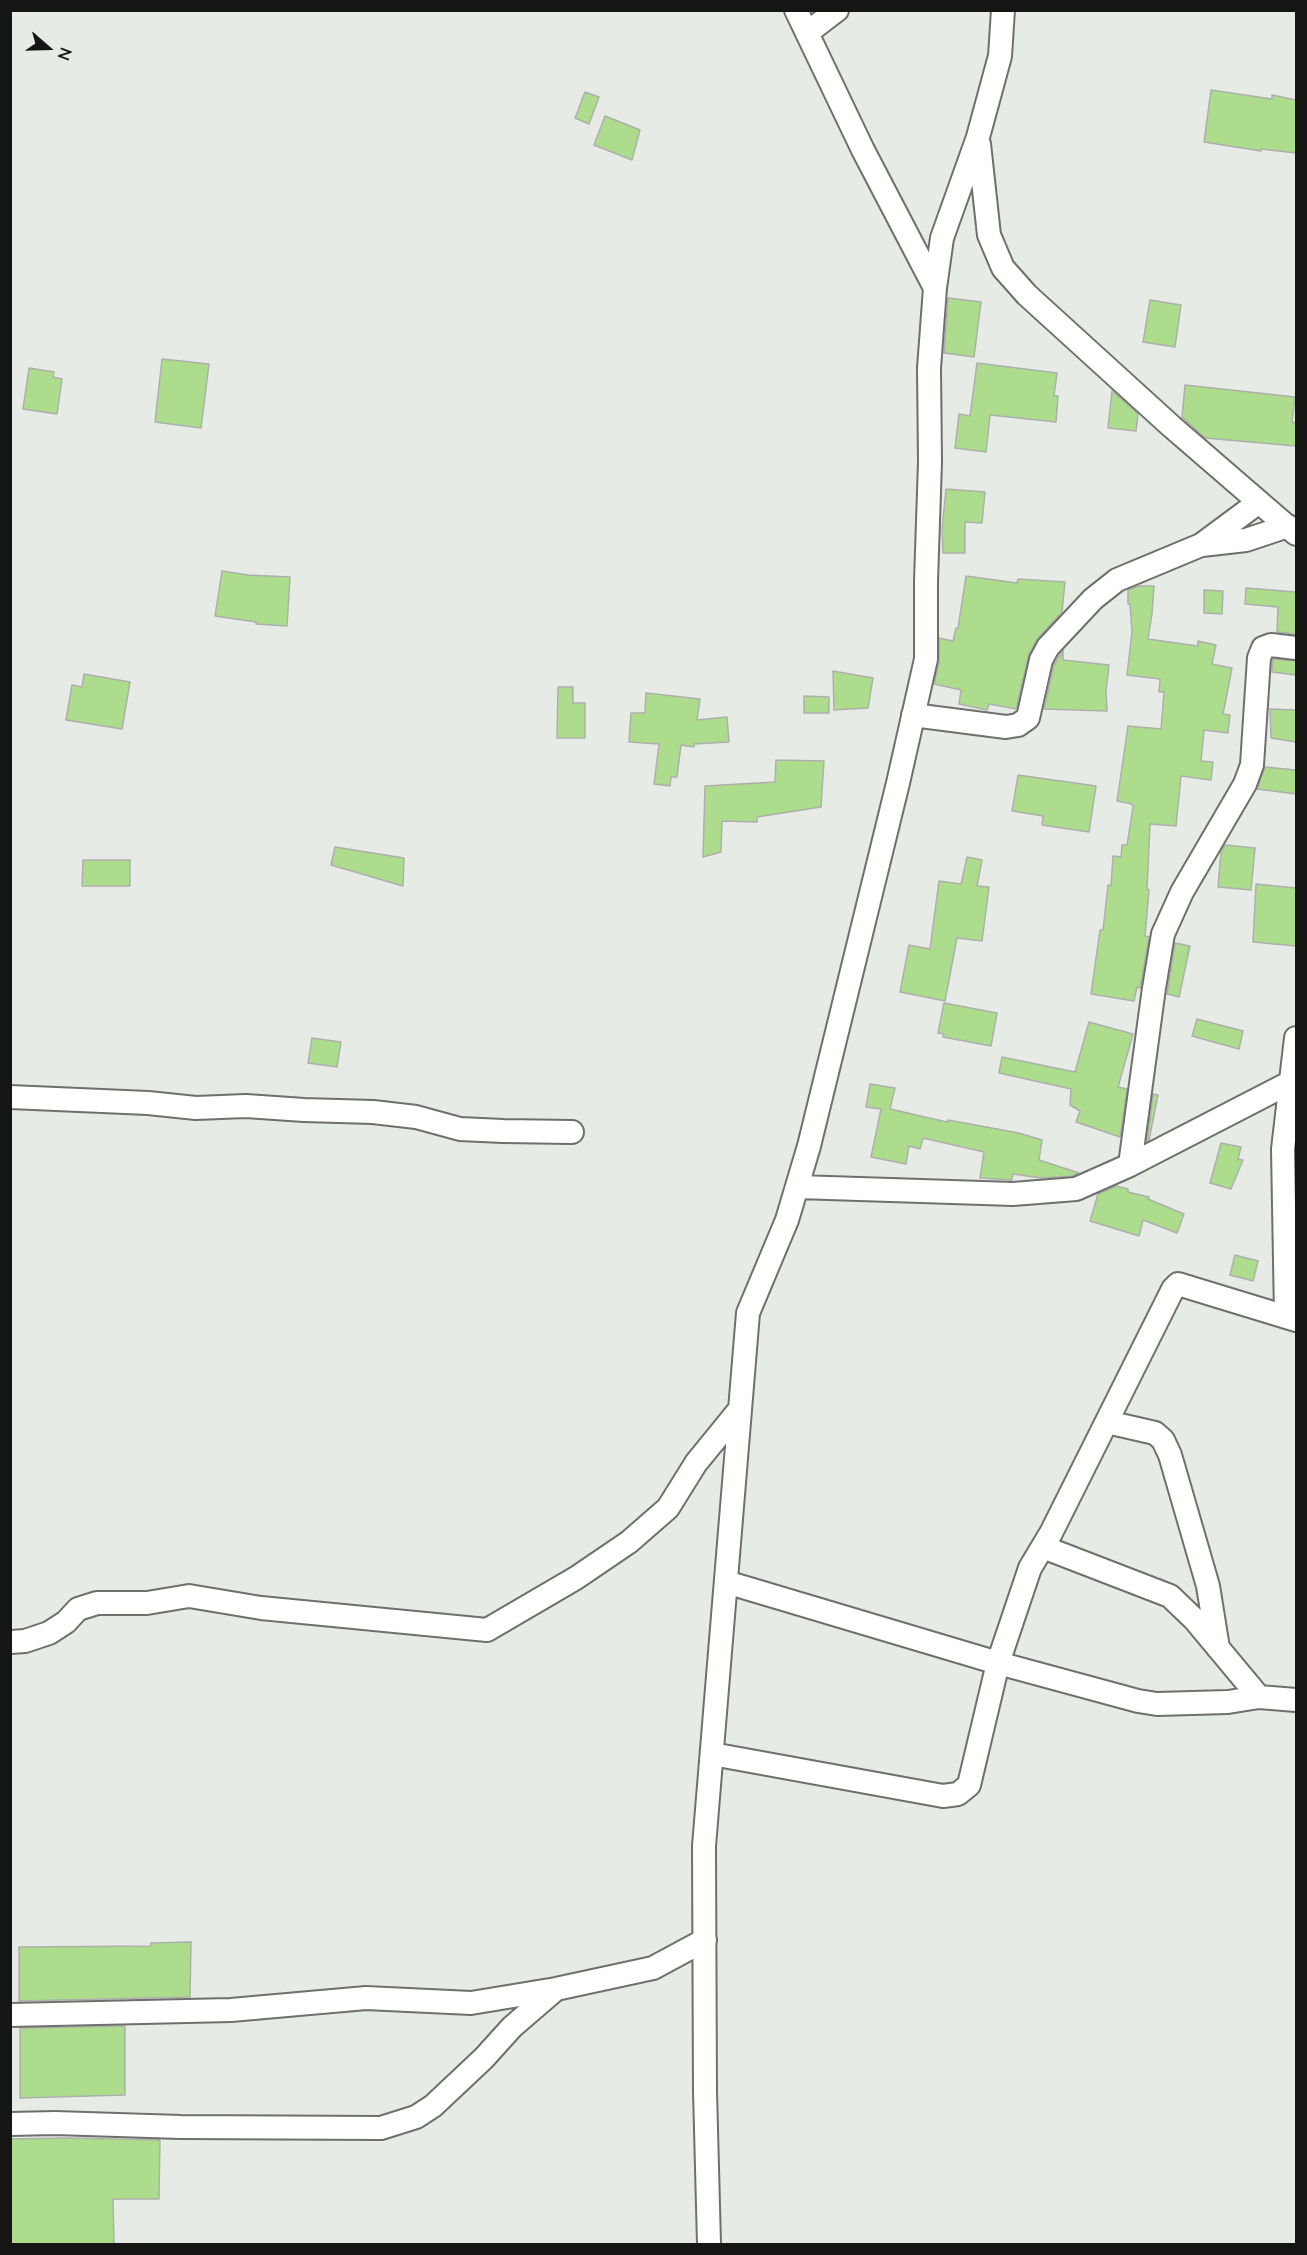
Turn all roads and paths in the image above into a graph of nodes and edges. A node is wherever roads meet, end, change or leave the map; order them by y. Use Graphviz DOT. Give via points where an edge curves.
graph roads {
  1 [pos="796,10"];
  2 [pos="837,10"];
  3 [pos="1003,10"];
  4 [pos="807,33"];
  5 [pos="978,137"];
  6 [pos="935,288"];
  7 [pos="1259,502"];
  8 [pos="1292,530"];
  9 [pos="1201,545"];
  10 [pos="1296,648"];
  11 [pos="913,715"];
  12 [pos="1296,1038"];
  13 [pos="1291,1082"];
  14 [pos="10,1097"];
  15 [pos="572,1132"];
  16 [pos="1130,1165"];
  17 [pos="798,1186"];
  18 [pos="1291,1318"];
  19 [pos="740,1409"];
  20 [pos="1107,1422"];
  21 [pos="1043,1547"];
  22 [pos="726,1582"];
  23 [pos="10,1642"];
  24 [pos="1218,1648"];
  25 [pos="998,1663"];
  26 [pos="1259,1697"];
  27 [pos="1296,1700"];
  28 [pos="712,1754"];
  29 [pos="705,1940"];
  30 [pos="556,1989"];
  31 [pos="10,2015"];
  32 [pos="10,2124"];
  33 [pos="709,2244"];
  1 -- 4 [label="street"];
  2 -- 4 [label="street"];
  3 -- 5 [label="street" via="1000,56"];
  4 -- 6 [label="street"];
  5 -- 6 [label="street" via="942,238"];
  5 -- 7 [label="street" via="989,235 1003,268 1027,295"];
  6 -- 11 [label="street" via="929,368 926,659"];
  7 -- 8 [label="street"];
  7 -- 9 [label="street"];
  8 -- 9 [label="street"];
  9 -- 11 [label="street" via="1117,580 1093,599 1048,647 1041,660 1028,718 1018,725 1005,727"];
  10 -- 16 [label="street" via="1263,648 1251,765 1245,784 1182,892 1163,934"];
  11 -- 17 [label="street"];
  12 -- 13 [label="street"];
  13 -- 16 [label="street"];
  13 -- 18 [label="street" via="1283,1149"];
  14 -- 15 [label="street" via="196,1108 246,1106 373,1112 416,1117 460,1129"];
  16 -- 17 [label="street" via="1076,1189 1013,1194"];
  17 -- 19 [label="street" via="748,1313"];
  18 -- 20 [label="street" via="1178,1284"];
  19 -- 22 [label="street"];
  19 -- 23 [label="street" via="696,1463 668,1508 629,1542 576,1578 487,1630 261,1608 189,1596 97,1603 78,1609 49,1633"];
  20 -- 21 [label="street"];
  20 -- 24 [label="street" via="1155,1433 1163,1440 1208,1586"];
  21 -- 24 [label="street" via="1170,1596"];
  21 -- 25 [label="street" via="1030,1568"];
  22 -- 25 [label="street"];
  22 -- 28 [label="street"];
  24 -- 26 [label="street"];
  25 -- 26 [label="street" via="1157,1704"];
  25 -- 28 [label="street" via="969,1785 958,1794 943,1796"];
  26 -- 27 [label="street"];
  28 -- 29 [label="street" via="704,1846"];
  29 -- 30 [label="street" via="653,1968"];
  29 -- 33 [label="street"];
  30 -- 31 [label="street" via="471,2003 366,1998 231,2010"];
  30 -- 32 [label="street" via="433,2106 416,2117 381,2127"];
}
